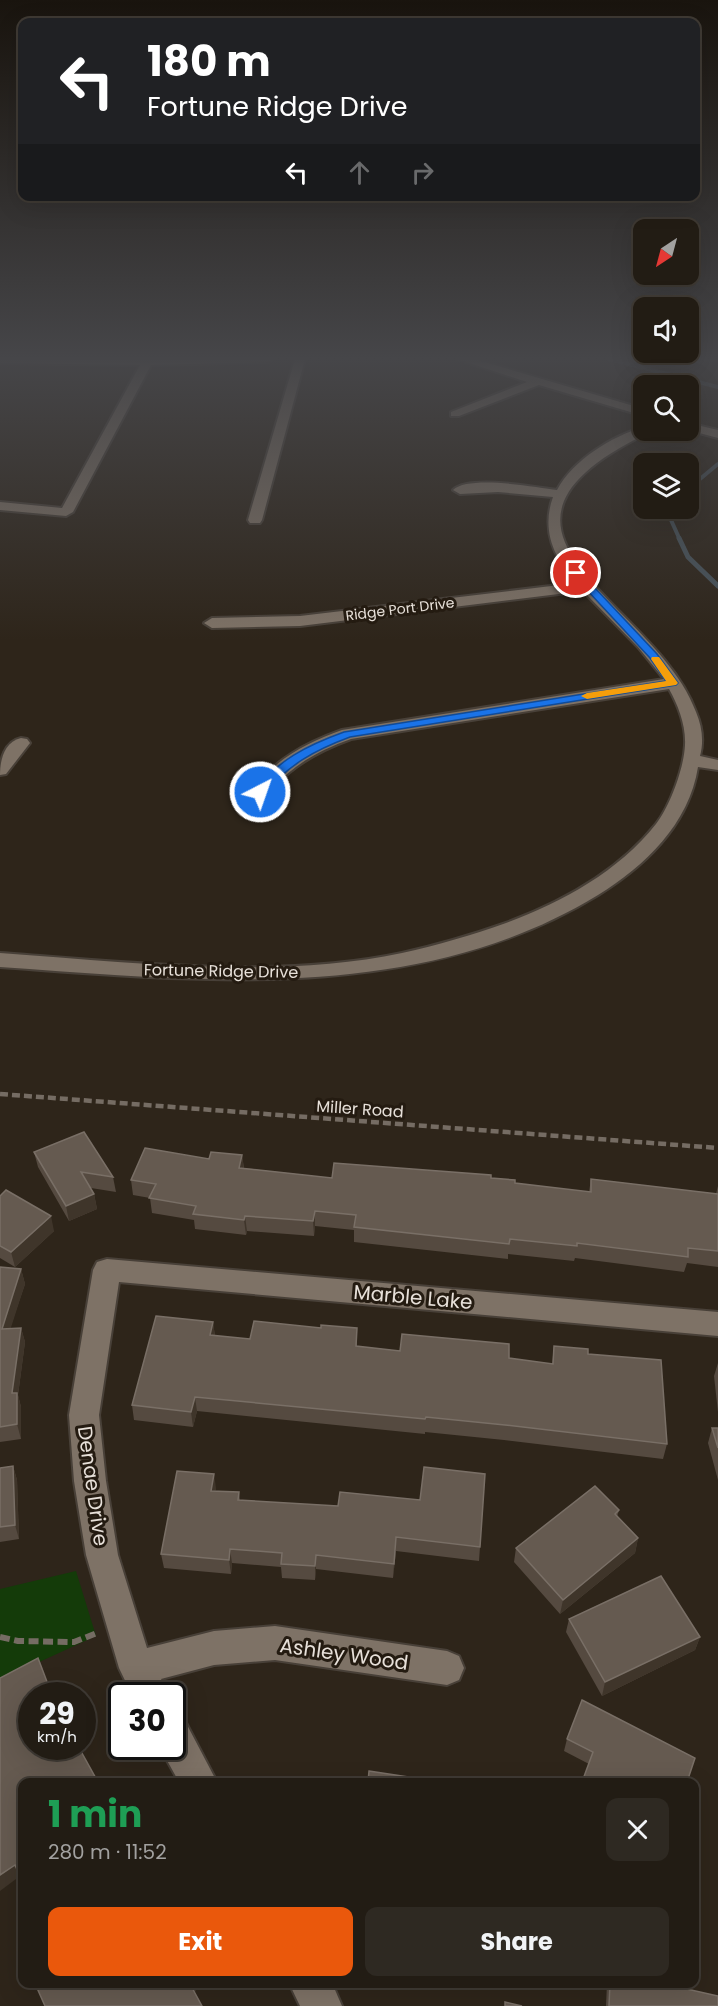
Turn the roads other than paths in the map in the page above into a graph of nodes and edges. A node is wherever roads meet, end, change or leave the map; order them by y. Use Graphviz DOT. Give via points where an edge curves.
graph roads {
  1 [pos="98,453"];
  2 [pos="274,453"];
  3 [pos="599,453"];
  4 [pos="460,490"];
  5 [pos="561,494"];
  6 [pos="0,506"];
  7 [pos="255,520"];
  8 [pos="587,586"];
  9 [pos="212,623"];
  10 [pos="673,683"];
  11 [pos="21,743"];
  12 [pos="690,760"];
  13 [pos="718,765"];
  14 [pos="0,770"];
  15 [pos="260,792"];
  16 [pos="0,960"];
  17 [pos="107,1269"];
  18 [pos="718,1324"];
  19 [pos="447,1668"];
  20 [pos="144,1681"];
  21 [pos="186,1759"];
  22 [pos="197,1778"];
  23 [pos="312,1988"];
  24 [pos="322,2006"];
  1 -- 6 [label="street" via="66,512"];
  2 -- 7 [label="street"];
  3 -- 5 [label="street, Fortune Ridge Drive" via="568,481"];
  4 -- 5 [label="street" via="476,487"];
  5 -- 8 [label="street, Fortune Ridge Drive" via="555,517 556,537 566,560"];
  8 -- 9 [label="street, Ridge Port Drive" via="300,621"];
  8 -- 10 [label="street, Fortune Ridge Drive"];
  10 -- 12 [label="street, Fortune Ridge Drive" via="690,721 694,745"];
  10 -- 15 [label="street" via="348,734 292,760"];
  11 -- 14 [label="street"];
  12 -- 13 [label="street"];
  12 -- 16 [label="street, Fortune Ridge Drive" via="685,793 671,818 625,867 556,910 457,948 359,968 249,975"];
  17 -- 18 [label="street, Marble Lake"];
  17 -- 20 [label="street, Denae Drive" via="84,1416 102,1555"];
  19 -- 20 [label="street, Ashley Wood" via="275,1643 214,1648"];
  21 -- 22 [label="street"];
  23 -- 24 [label="street"];
}
